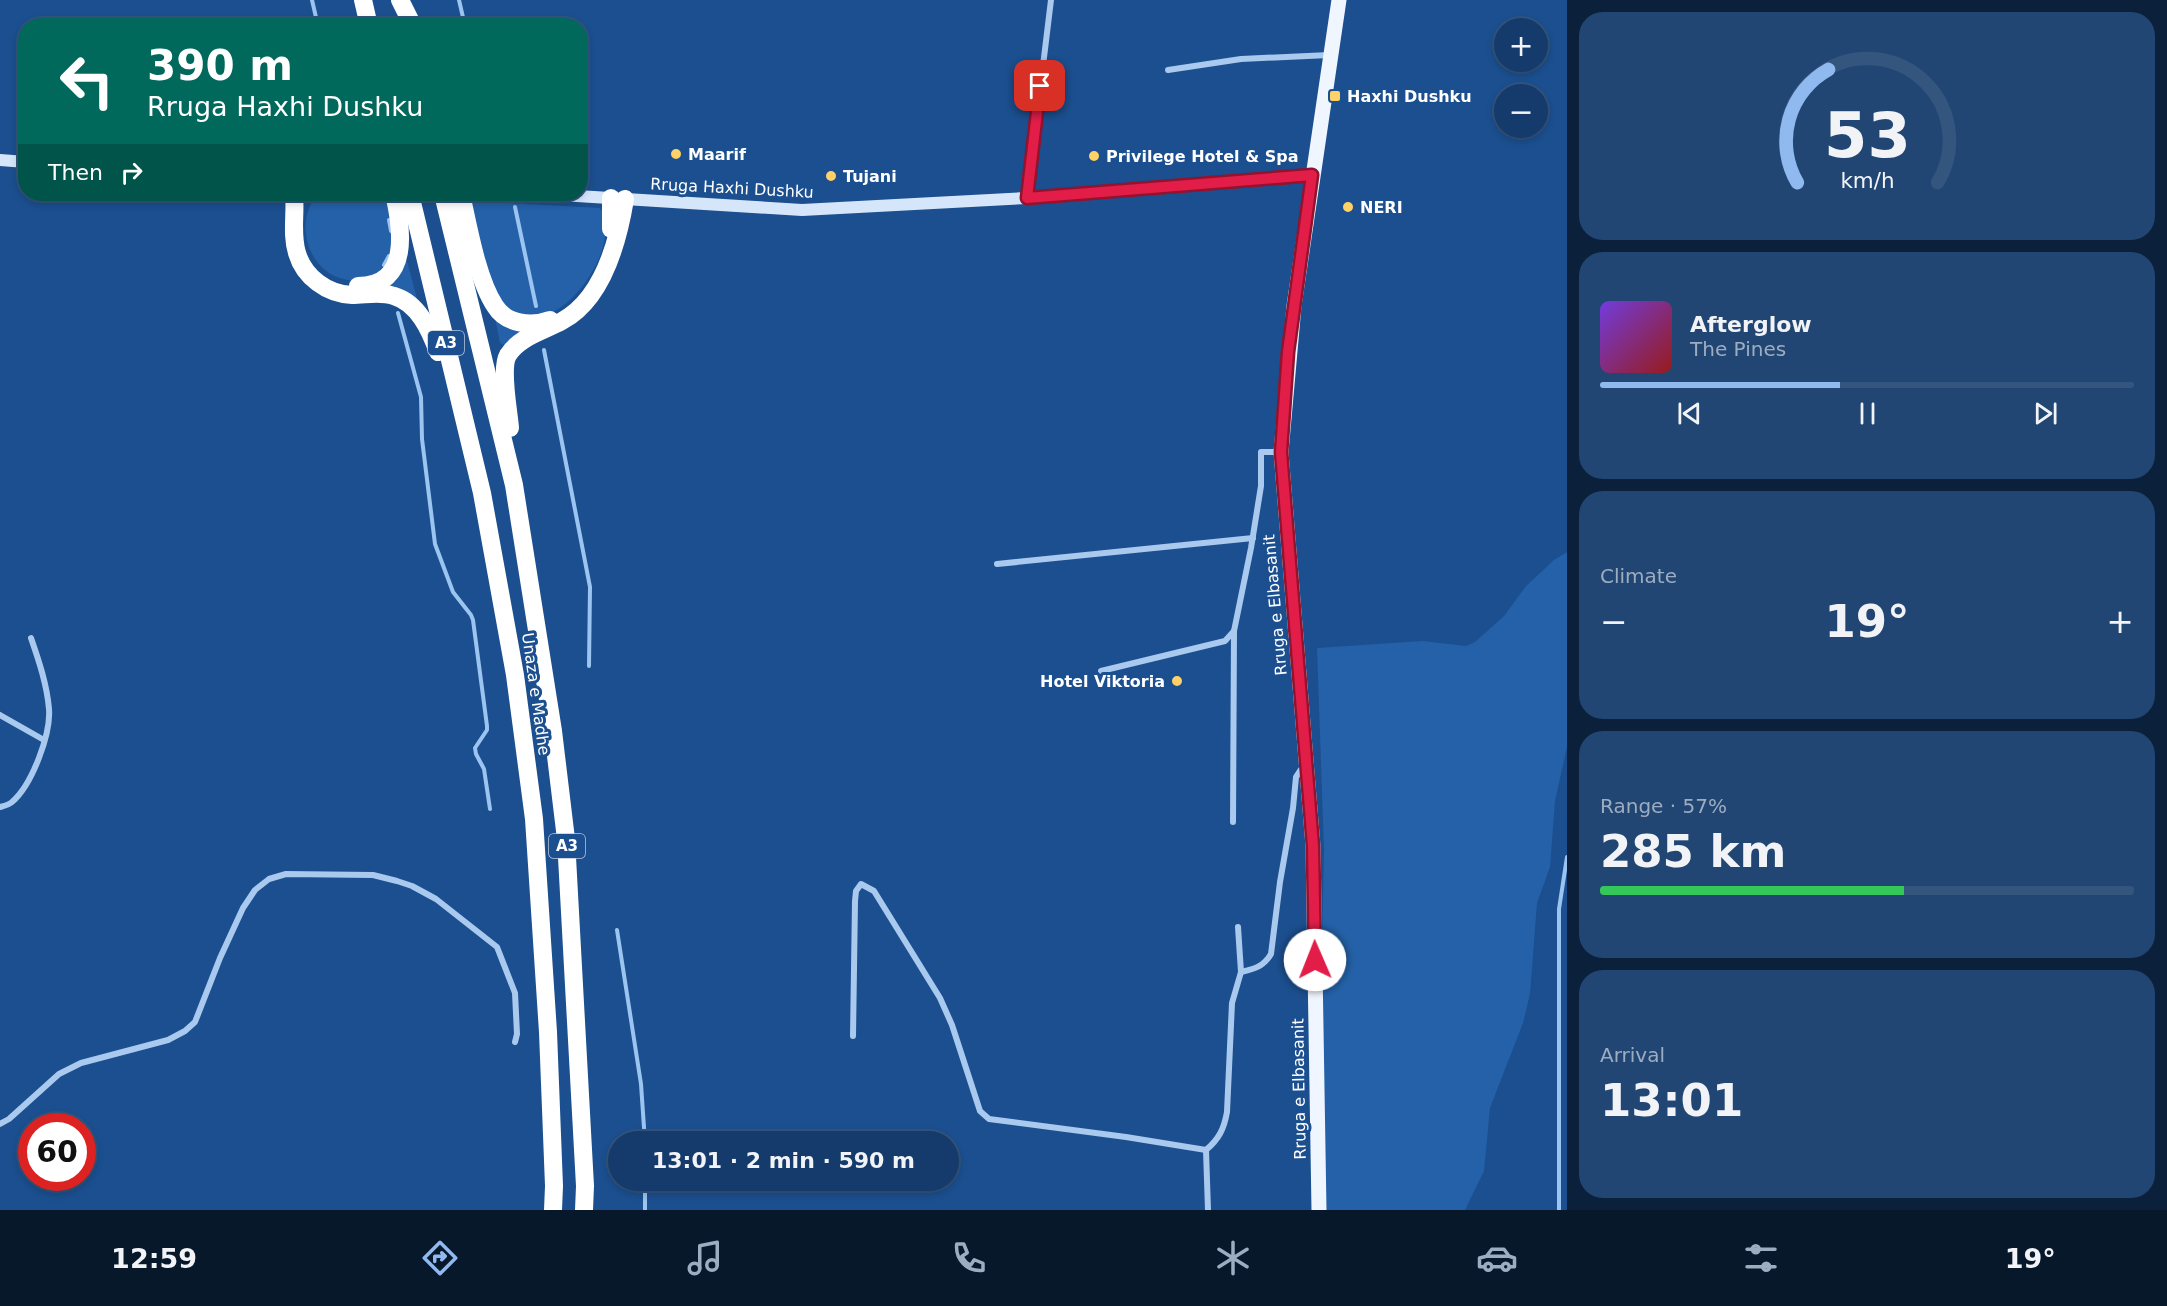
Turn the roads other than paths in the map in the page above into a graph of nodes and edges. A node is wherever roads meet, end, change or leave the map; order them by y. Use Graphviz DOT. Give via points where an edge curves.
graph roads {
  1 [pos="362,0"];
  2 [pos="398,0"];
  3 [pos="1052,0"];
  4 [pos="1339,0"];
  5 [pos="360,18"];
  6 [pos="367,18"];
  7 [pos="401,18"];
  8 [pos="408,18"];
  9 [pos="1330,55"];
  10 [pos="1168,70"];
  11 [pos="0,160"];
  12 [pos="18,161"];
  13 [pos="1312,175"];
  14 [pos="588,196"];
  15 [pos="618,198"];
  16 [pos="1027,198"];
  17 [pos="294,201"];
  18 [pos="304,201"];
  19 [pos="396,201"];
  20 [pos="412,201"];
  21 [pos="445,201"];
  22 [pos="462,201"];
  23 [pos="1281,452"];
  24 [pos="514,484"];
  25 [pos="482,493"];
  26 [pos="1252,538"];
  27 [pos="997,564"];
  28 [pos="1234,631"];
  29 [pos="31,638"];
  30 [pos="1101,671"];
  31 [pos="0,715"];
  32 [pos="44,740"];
  33 [pos="1307,762"];
  34 [pos="0,807"];
  35 [pos="1233,822"];
  36 [pos="1238,927"];
  37 [pos="1241,972"];
  38 [pos="853,1036"];
  39 [pos="515,1042"];
  40 [pos="0,1124"];
  41 [pos="1206,1150"];
  42 [pos="553,1210"];
  43 [pos="584,1210"];
  44 [pos="1208,1210"];
  45 [pos="1319,1210"];
  1 -- 5 [label="highway"];
  1 -- 6 [label="highway"];
  2 -- 7 [label="highway"];
  2 -- 8 [label="highway"];
  3 -- 16 [label="street"];
  4 -- 9 [label="main road, Rruga e Elbasanit"];
  9 -- 10 [label="street" via="1241,59"];
  9 -- 13 [label="main road, Rruga e Elbasanit"];
  11 -- 12 [label="street"];
  13 -- 16 [label="street, Rruga Haxhi Dushku"];
  13 -- 23 [label="main road, Rruga e Elbasanit" via="1290,340"];
  14 -- 15 [label="street, Rruga Haxhi Dushku"];
  15 -- 16 [label="street, Rruga Haxhi Dushku" via="802,210"];
  15 -- 22 [label="highway" via="606,252 584,295 560,315 530,324 517,322 495,307 479,270"];
  15 -- 24 [label="highway" via="616,242 609,263 582,306 529,337 507,356"];
  17 -- 25 [label="highway" via="294,244 308,275 338,293 393,295 413,308 423,321 444,369 456,421"];
  18 -- 19 [label="highway" via="301,230 307,258 326,279 366,286 385,279 399,256 401,224"];
  20 -- 25 [label="highway, Unaza e Madhe / A3"];
  21 -- 24 [label="highway, Unaza e Madhe / A3"];
  23 -- 26 [label="street" via="1261,452 1261,486"];
  23 -- 33 [label="main road, Rruga e Elbasanit"];
  24 -- 43 [label="highway, Unaza e Madhe / A3" via="566,838"];
  25 -- 42 [label="highway, Unaza e Madhe / A3" via="515,675 534,819 548,1032"];
  26 -- 27 [label="street"];
  26 -- 28 [label="street"];
  28 -- 30 [label="street" via="1225,641"];
  28 -- 35 [label="street"];
  29 -- 32 [label="street" via="44,677 49,709"];
  31 -- 32 [label="street"];
  32 -- 34 [label="street" via="30,777 11,803"];
  33 -- 37 [label="street" via="1296,777 1271,954 1259,967"];
  33 -- 45 [label="main road, Rruga e Elbasanit" via="1313,846"];
  36 -- 37 [label="street"];
  37 -- 41 [label="street" via="1232,1004 1230,1086 1224,1129"];
  38 -- 41 [label="street" via="855,901 861,884 874,891 940,998 980,1111 988,1119"];
  39 -- 40 [label="street" via="515,993 501,954 451,910 412,886 373,875 286,874 269,879 255,890 243,908 195,1022 185,1031 168,1040 81,1063 59,1074"];
  41 -- 44 [label="street"];
}
